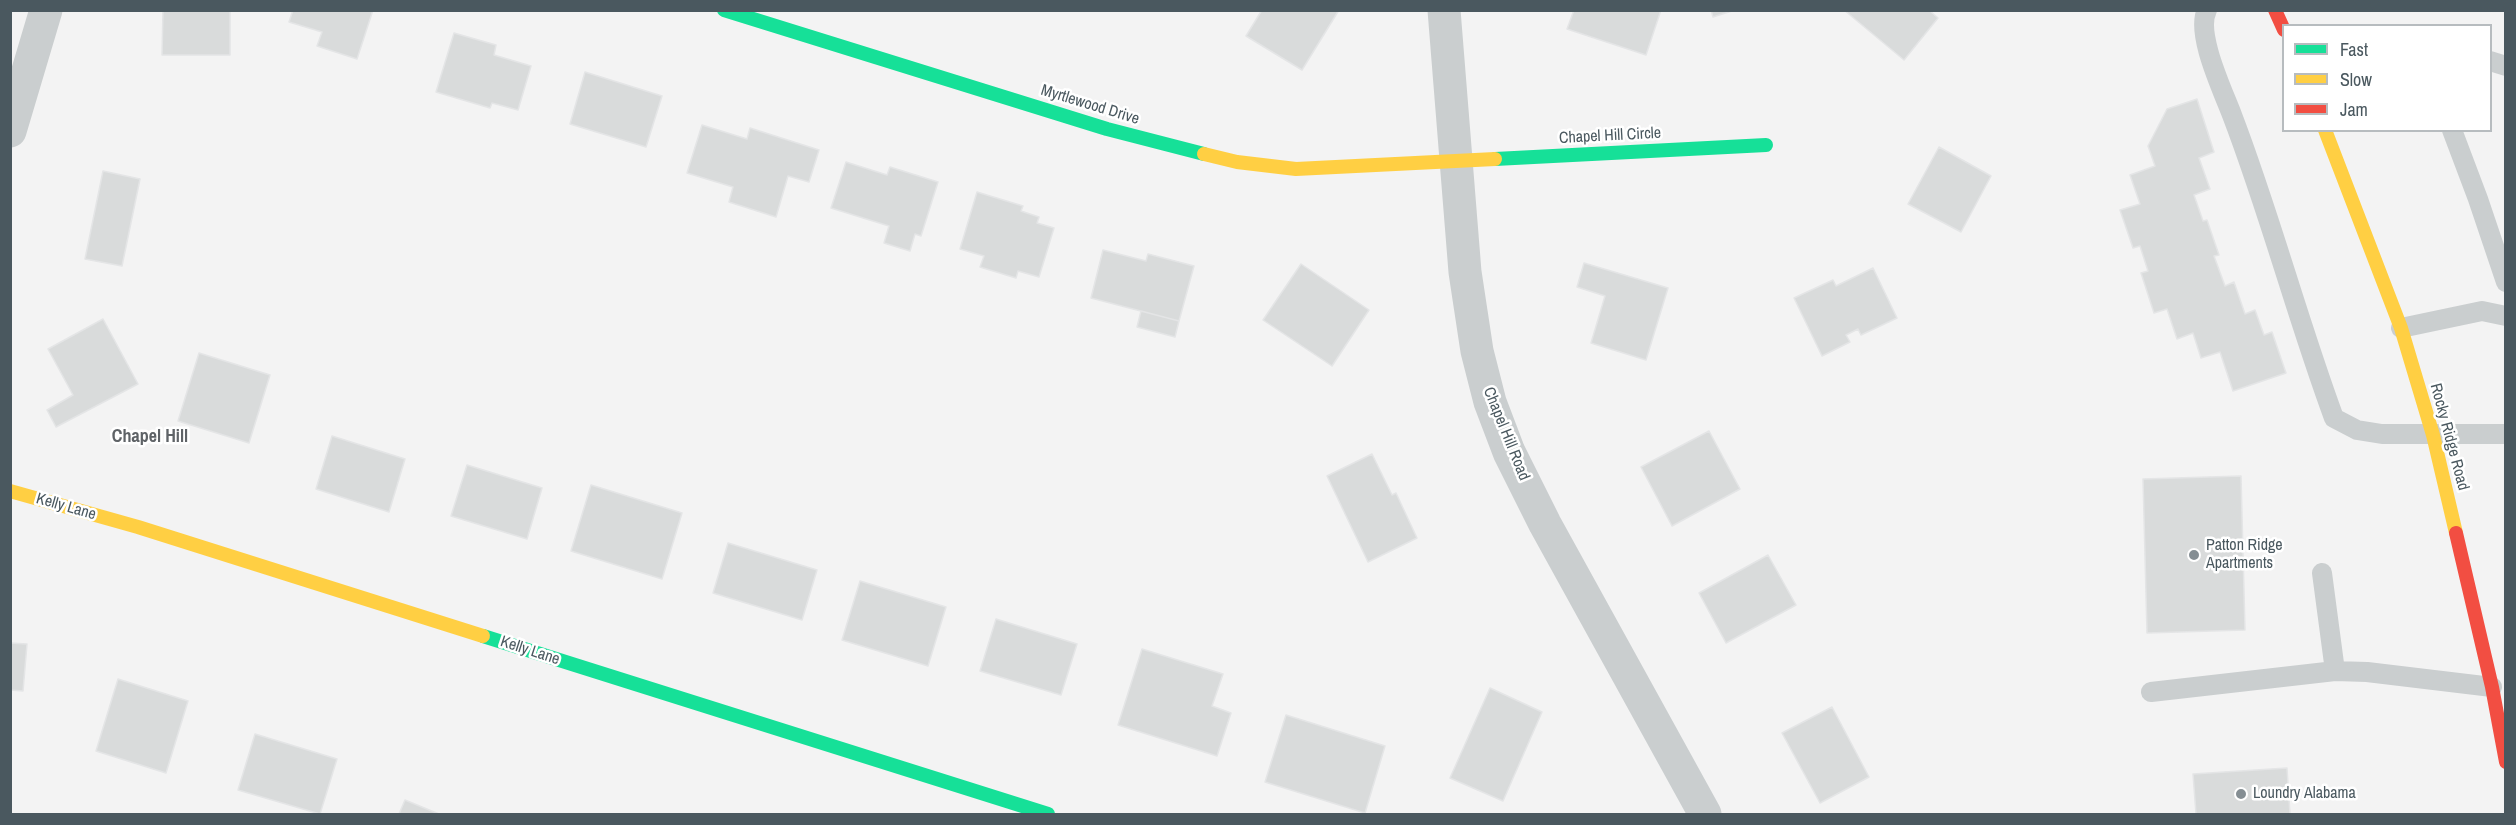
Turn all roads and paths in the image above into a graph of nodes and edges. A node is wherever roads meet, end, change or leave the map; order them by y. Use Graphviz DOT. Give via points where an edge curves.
graph roads {
  1 [pos="46,10"];
  2 [pos="724,10"];
  3 [pos="1443,10"];
  4 [pos="2207,10"];
  5 [pos="2275,10"];
  6 [pos="2282,28"];
  7 [pos="10,131"];
  8 [pos="2326,132"];
  9 [pos="2453,132"];
  10 [pos="1766,145"];
  11 [pos="1456,159"];
  12 [pos="2505,282"];
  13 [pos="2505,316"];
  14 [pos="2401,328"];
  15 [pos="2505,434"];
  16 [pos="2433,435"];
  17 [pos="10,491"];
  18 [pos="2322,573"];
  19 [pos="2335,670"];
  20 [pos="2492,687"];
  21 [pos="2151,692"];
  22 [pos="2505,762"];
  23 [pos="1696,811"];
  24 [pos="1048,814"];
  1 -- 7 [label="street"];
  2 -- 11 [label="street, Myrtlewood Drive" via="1107,129 1237,162 1296,169"];
  3 -- 11 [label="street, Chapel Hill Road"];
  4 -- 16 [label="lane" via="2204,17 2208,53 2248,157 2334,418 2357,430"];
  5 -- 6 [label="street"];
  8 -- 14 [label="street, Rocky Ridge Road"];
  9 -- 12 [label="lane"];
  10 -- 11 [label="street, Chapel Hill Circle"];
  11 -- 23 [label="street, Chapel Hill Road" via="1465,272 1477,351 1490,402 1509,452 1545,524"];
  13 -- 14 [label="lane" via="2482,311"];
  14 -- 16 [label="street, Rocky Ridge Road"];
  15 -- 16 [label="lane"];
  16 -- 20 [label="street, Rocky Ridge Road"];
  17 -- 24 [label="street, Kelly Lane" via="138,527"];
  18 -- 19 [label="lane"];
  19 -- 20 [label="lane"];
  19 -- 21 [label="lane"];
  20 -- 22 [label="street, Rocky Ridge Road"];
}
